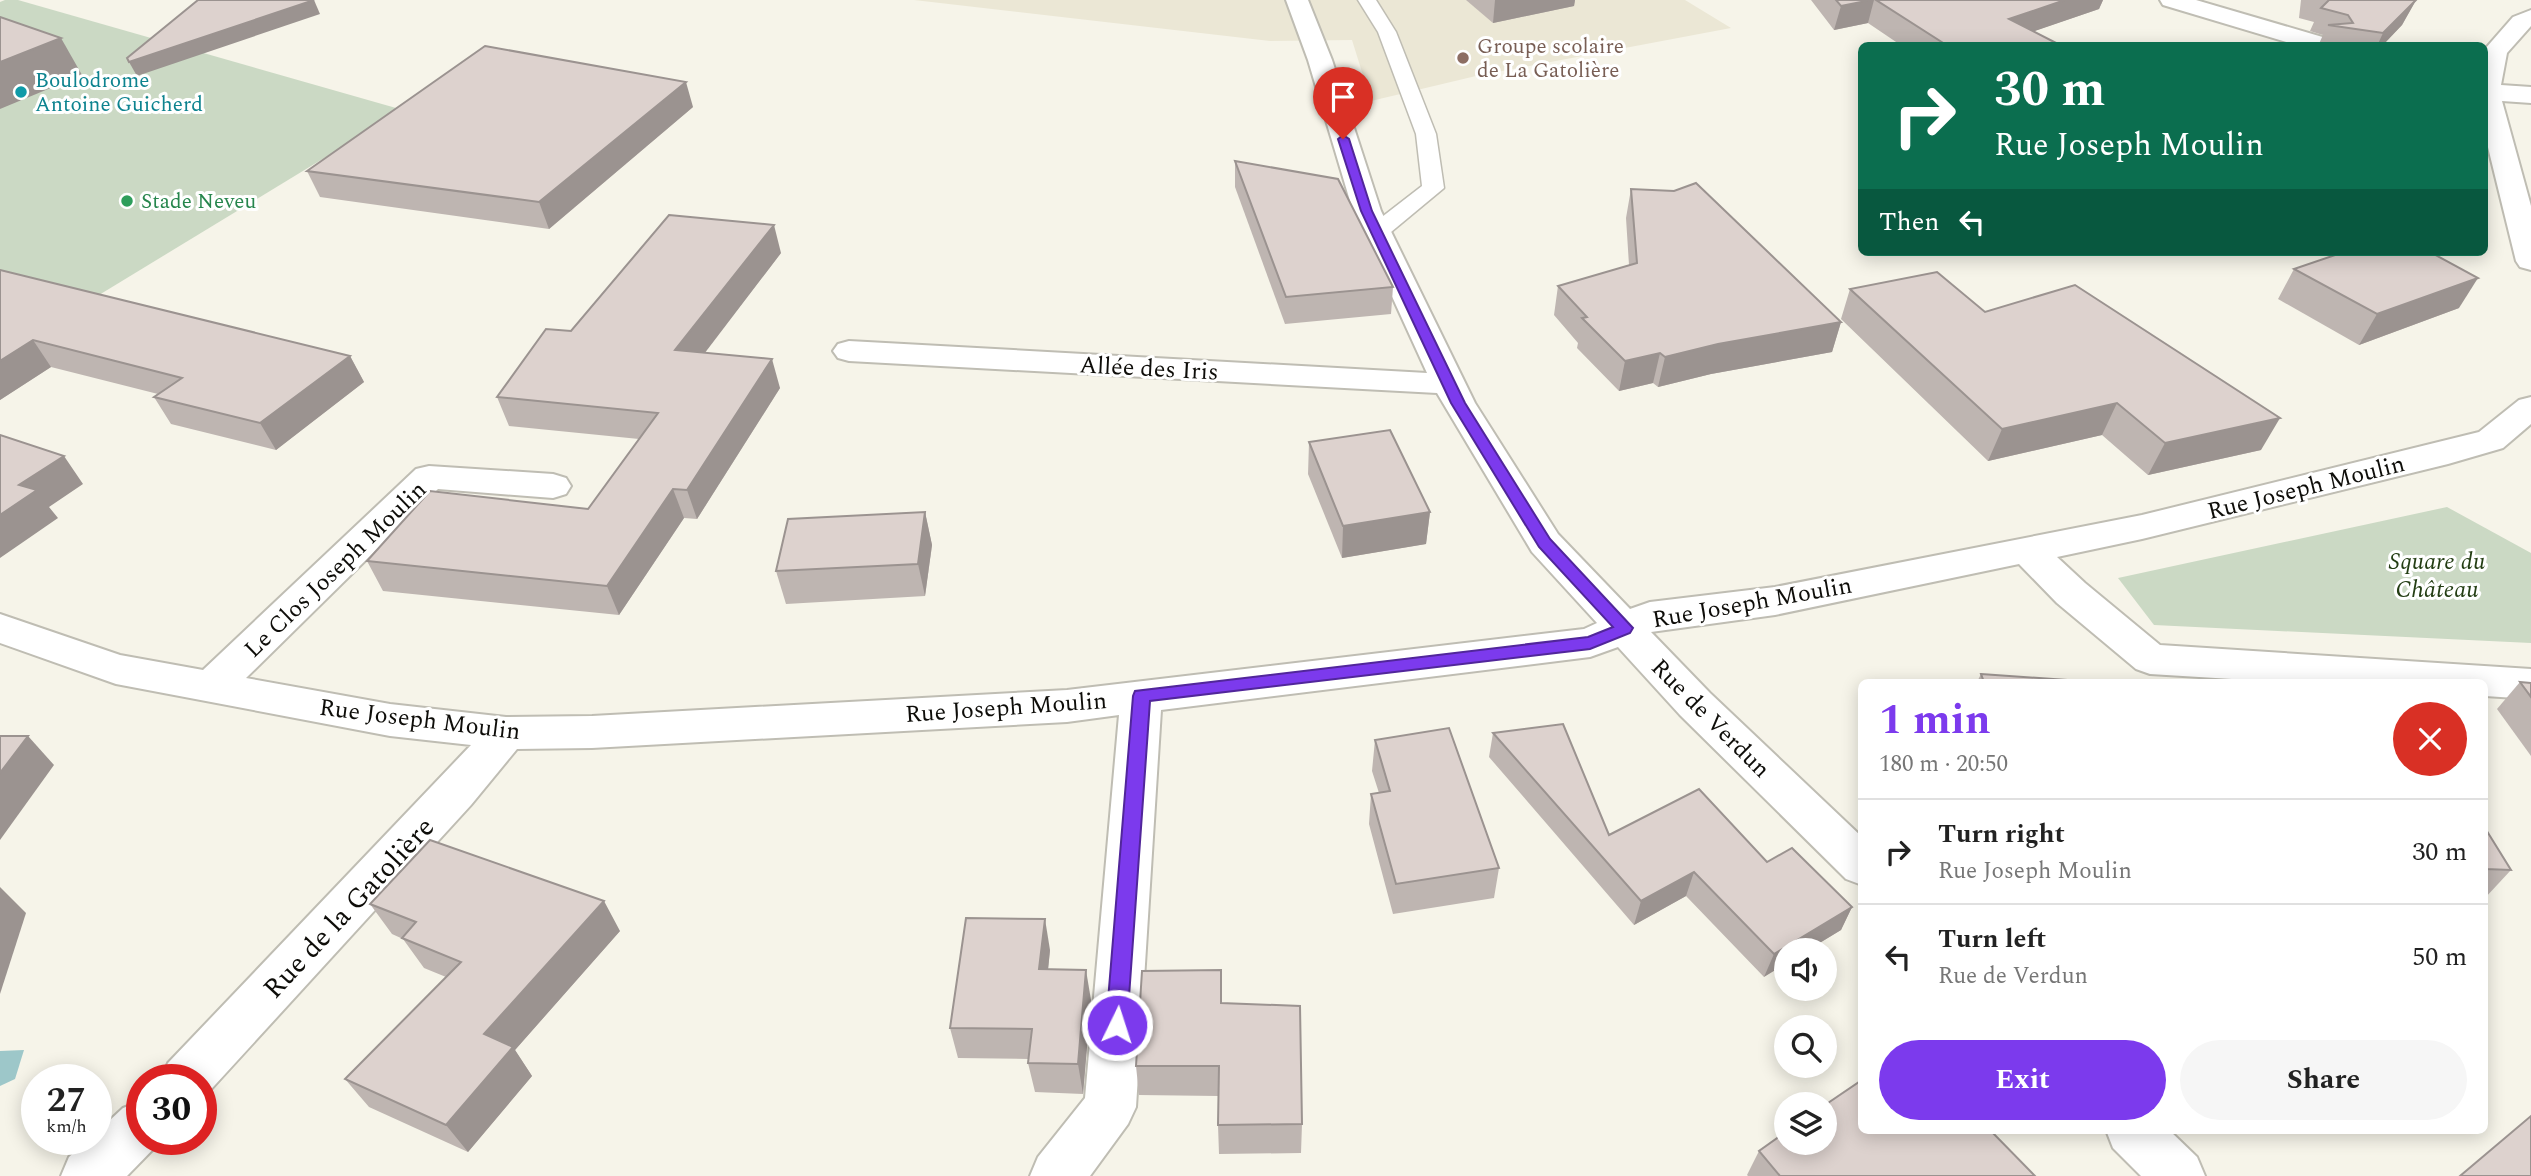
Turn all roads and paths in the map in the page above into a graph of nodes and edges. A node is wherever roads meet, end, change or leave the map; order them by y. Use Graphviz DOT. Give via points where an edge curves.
graph roads {
  1 [pos="1297,0"];
  2 [pos="1367,0"];
  3 [pos="2171,0"];
  4 [pos="2531,17"];
  5 [pos="2313,42"];
  6 [pos="2488,83"];
  7 [pos="2488,92"];
  8 [pos="2531,95"];
  9 [pos="2488,99"];
  10 [pos="1377,232"];
  11 [pos="2528,233"];
  12 [pos="2531,261"];
  13 [pos="849,351"];
  14 [pos="1448,384"];
  15 [pos="2531,407"];
  16 [pos="553,486"];
  17 [pos="2027,550"];
  18 [pos="0,628"];
  19 [pos="1625,628"];
  20 [pos="2455,679"];
  21 [pos="2488,681"];
  22 [pos="2531,684"];
  23 [pos="211,687"];
  24 [pos="1141,696"];
  25 [pos="506,733"];
  26 [pos="1858,862"];
  27 [pos="201,1064"];
  28 [pos="2136,1134"];
  29 [pos="126,1141"];
  30 [pos="88,1176"];
  31 [pos="1057,1176"];
  32 [pos="2178,1176"];
  1 -- 10 [label="street, Rue de Verdun" via="1359,191"];
  2 -- 10 [label="lane" via="1387,32 1426,134 1433,188"];
  3 -- 5 [label="street"];
  4 -- 6 [label="street" via="2495,52"];
  7 -- 8 [label="street"];
  9 -- 11 [label="street"];
  10 -- 14 [label="street, Rue de Verdun"];
  11 -- 12 [label="street"];
  13 -- 14 [label="street, Allée des Iris"];
  14 -- 19 [label="street, Rue de Verdun" via="1545,543"];
  15 -- 17 [label="street, Rue Joseph Moulin" via="2491,440 2437,456"];
  16 -- 23 [label="street, Le Clos Joseph Moulin" via="429,477"];
  17 -- 19 [label="street, Rue Joseph Moulin" via="1775,601 1650,616"];
  17 -- 20 [label="street" via="2150,659"];
  18 -- 23 [label="street, Rue Joseph Moulin" via="116,669"];
  19 -- 24 [label="street, Rue Joseph Moulin" via="1590,643"];
  19 -- 26 [label="street, Rue de Verdun" via="1695,704"];
  21 -- 22 [label="street"];
  23 -- 25 [label="street, Rue Joseph Moulin" via="390,720"];
  24 -- 25 [label="street, Rue Joseph Moulin" via="1067,706 592,733"];
  24 -- 31 [label="street" via="1110,1107"];
  25 -- 27 [label="street, Rue de la Gatolière"];
  28 -- 32 [label="street"];
  29 -- 30 [label="street"];
}
